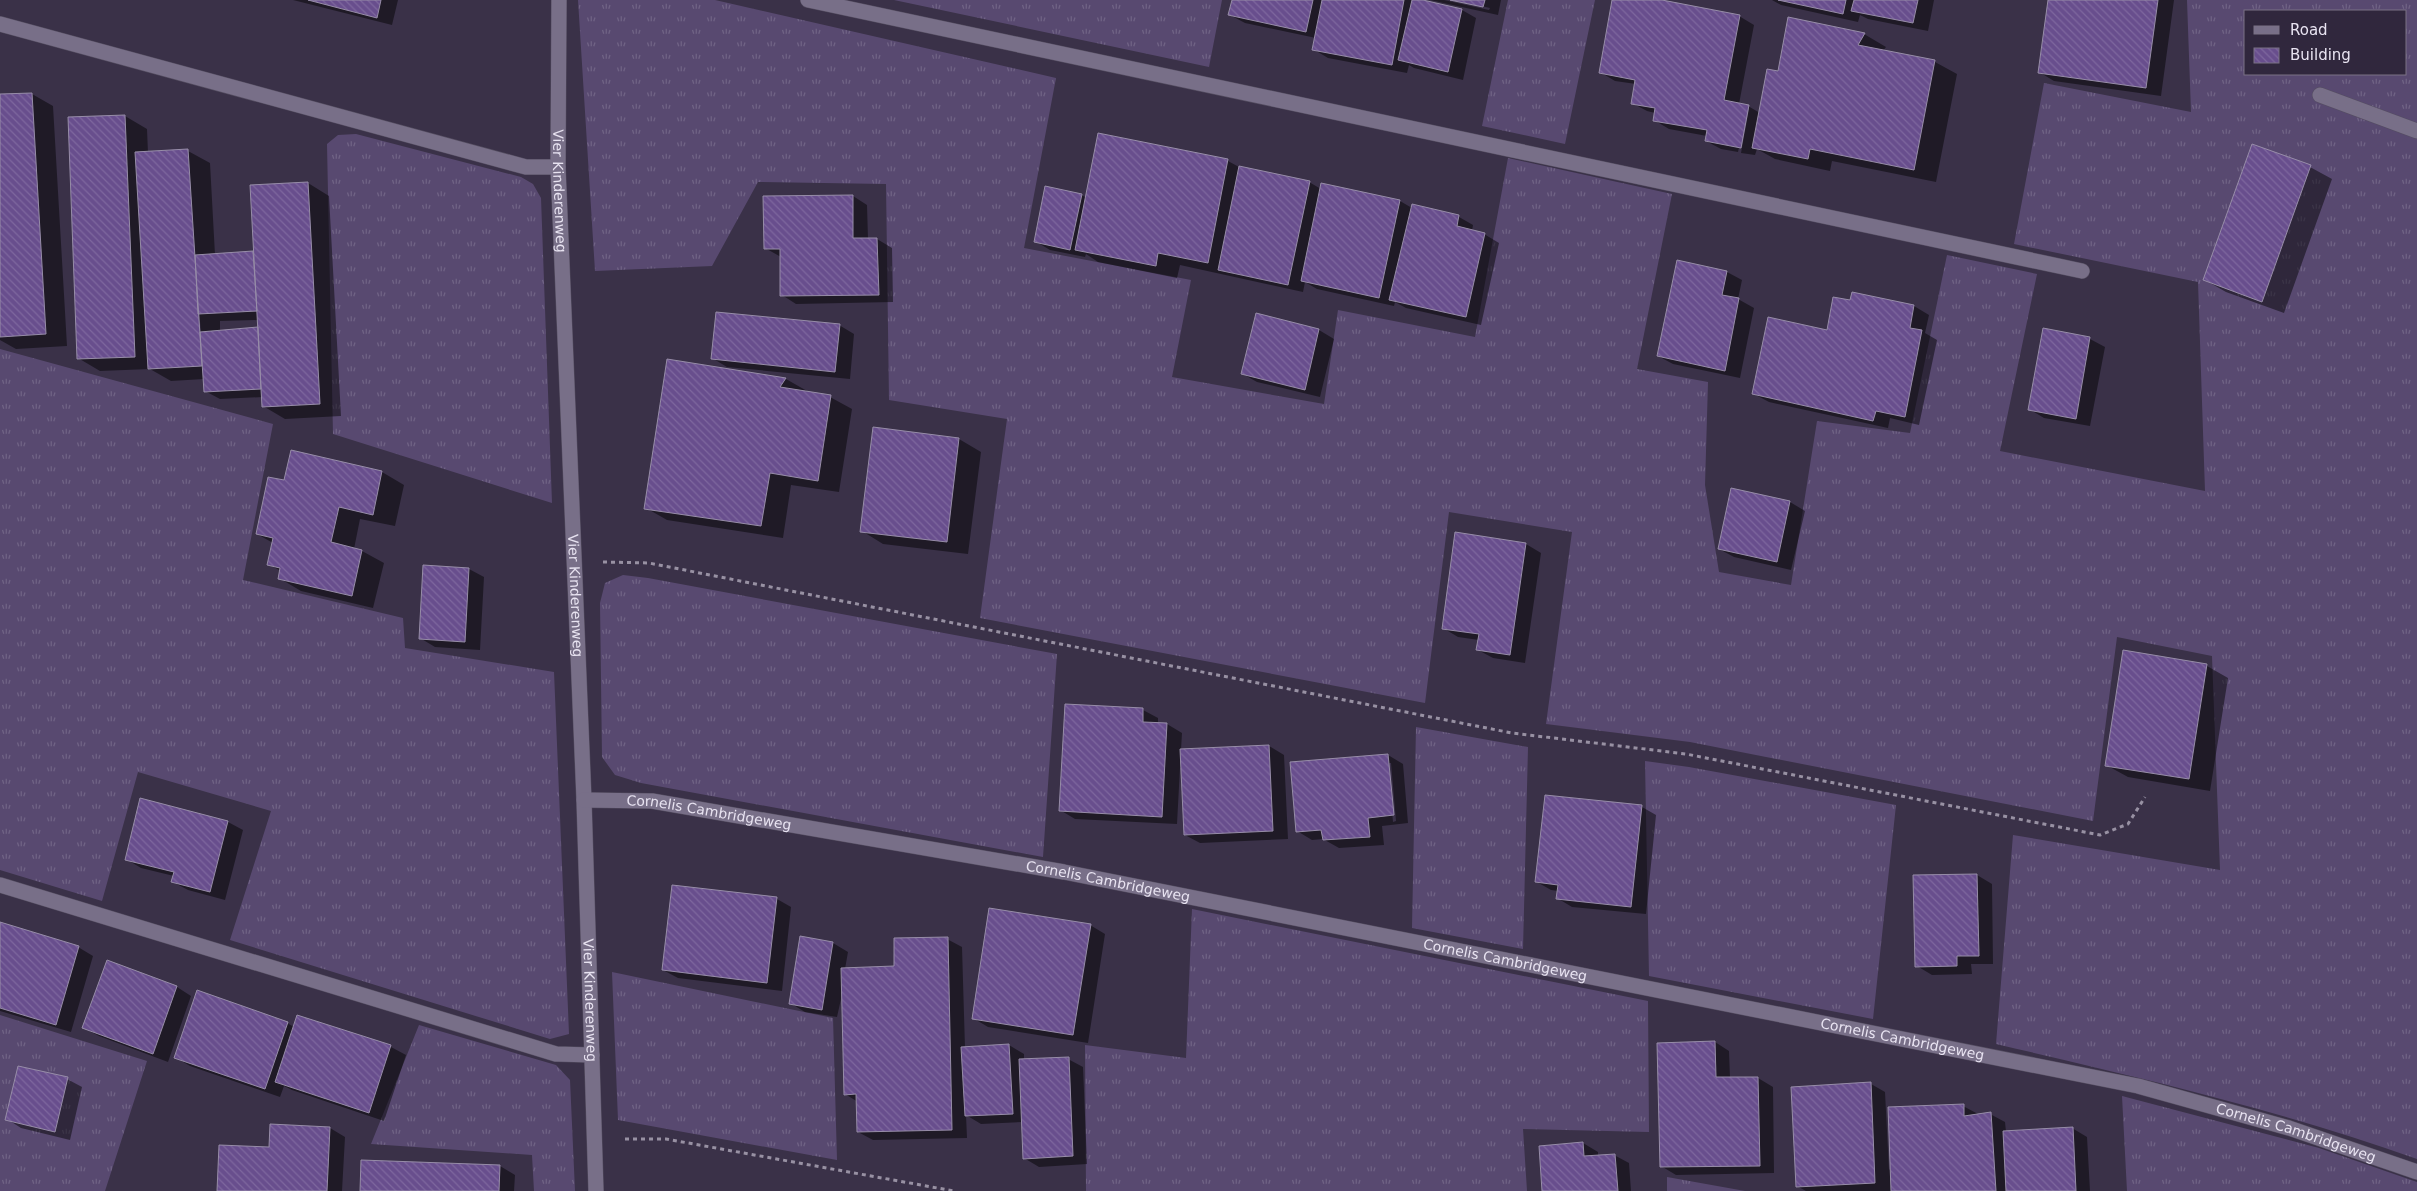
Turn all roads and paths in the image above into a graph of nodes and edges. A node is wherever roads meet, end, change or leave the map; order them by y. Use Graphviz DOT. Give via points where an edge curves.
graph roads {
  1 [pos="559,0"];
  2 [pos="808,0"];
  3 [pos="0,24"];
  4 [pos="2320,95"];
  5 [pos="2417,130"];
  6 [pos="558,167"];
  7 [pos="2082,271"];
  8 [pos="574,561"];
  9 [pos="2145,797"];
  10 [pos="584,800"];
  11 [pos="0,885"];
  12 [pos="592,1055"];
  13 [pos="595,1140"];
  14 [pos="2417,1172"];
  15 [pos="596,1191"];
  16 [pos="954,1191"];
  1 -- 6 [label="street, Vier Kinderenweg"];
  2 -- 7 [label="street"];
  3 -- 6 [label="street" via="526,167"];
  4 -- 5 [label="street"];
  6 -- 8 [label="street, Vier Kinderenweg"];
  8 -- 9 [label="path" via="649,562 1512,733 1686,754 2100,835 2128,824"];
  8 -- 10 [label="street, Vier Kinderenweg"];
  10 -- 12 [label="street, Vier Kinderenweg"];
  10 -- 14 [label="street, Cornelis Cambridgeweg" via="652,800 1064,872 2138,1086 2289,1128"];
  11 -- 12 [label="street" via="556,1054"];
  12 -- 13 [label="street, Vier Kinderenweg"];
  13 -- 15 [label="street, Vier Kinderenweg"];
  13 -- 16 [label="path" via="666,1139"];
}
